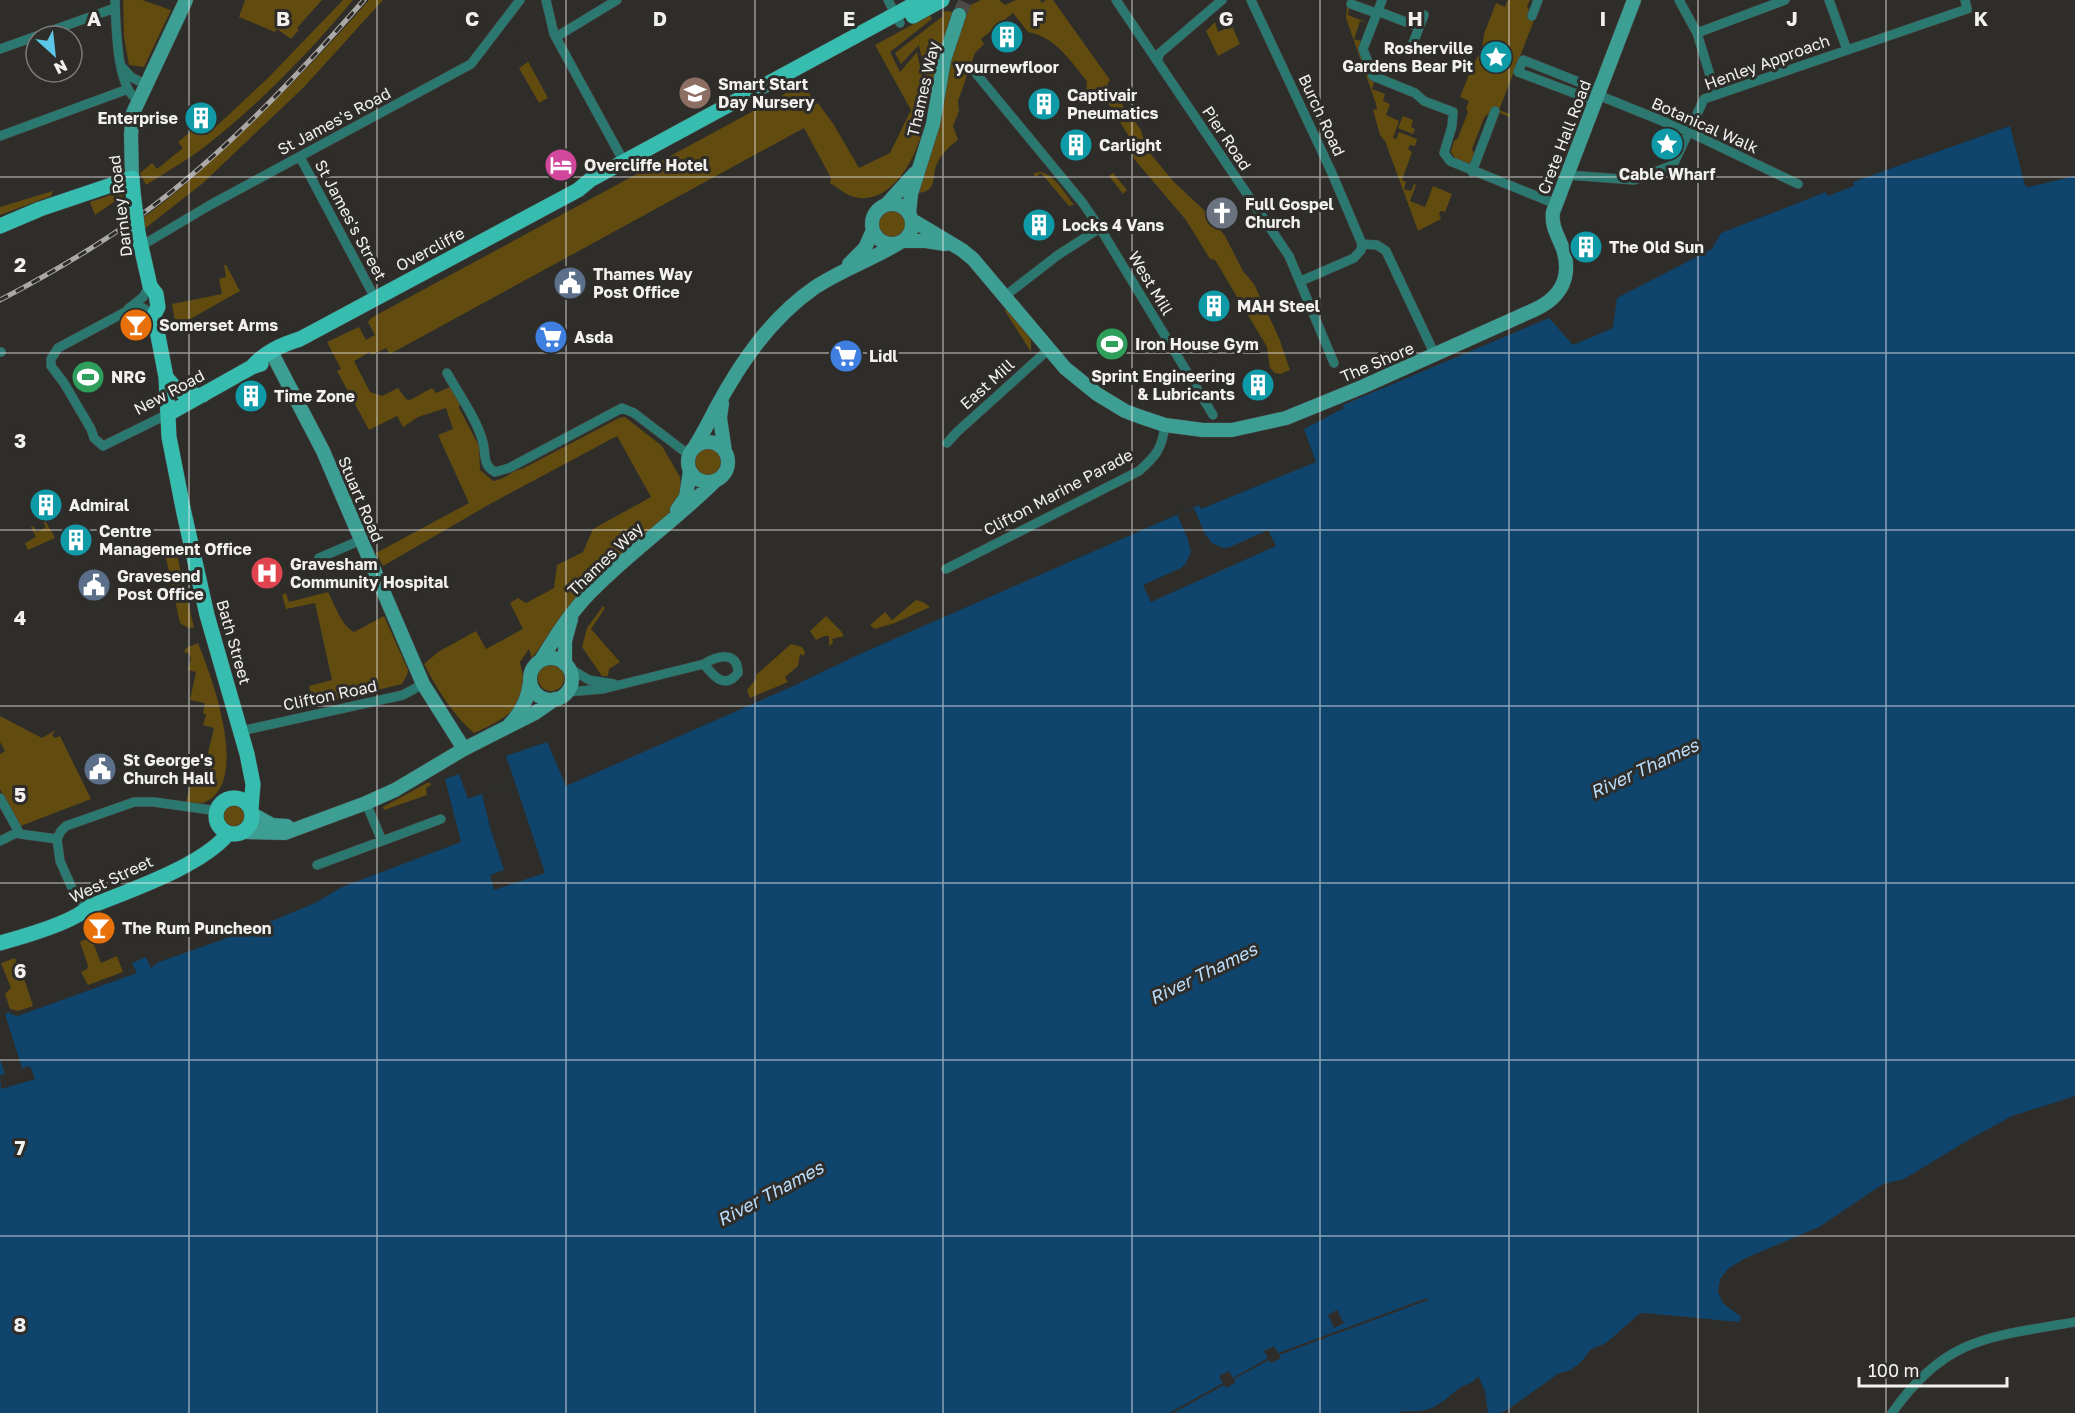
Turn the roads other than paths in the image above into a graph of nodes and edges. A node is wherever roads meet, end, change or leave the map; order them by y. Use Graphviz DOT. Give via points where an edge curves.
graph roads {
  1 [pos="186,0"];
  2 [pos="520,0"];
  3 [pos="546,0"];
  4 [pos="617,0"];
  5 [pos="888,0"];
  6 [pos="922,0"];
  7 [pos="942,0"];
  8 [pos="1116,0"];
  9 [pos="1222,0"];
  10 [pos="1251,0"];
  11 [pos="1382,0"];
  12 [pos="1538,0"];
  13 [pos="1634,0"];
  14 [pos="1679,0"];
  15 [pos="1785,0"];
  16 [pos="1829,0"];
  17 [pos="1965,0"];
  18 [pos="115,4"];
  19 [pos="1351,4"];
  20 [pos="1377,12"];
  21 [pos="959,15"];
  22 [pos="1424,15"];
  23 [pos="1532,16"];
  24 [pos="898,19"];
  25 [pos="1419,27"];
  26 [pos="1697,33"];
  27 [pos="556,37"];
  28 [pos="1413,43"];
  29 [pos="862,44"];
  30 [pos="0,49"];
  31 [pos="1847,50"];
  32 [pos="1157,61"];
  33 [pos="122,66"];
  34 [pos="974,70"];
  35 [pos="792,71"];
  36 [pos="145,84"];
  37 [pos="128,89"];
  38 [pos="1716,95"];
  39 [pos="1597,96"];
  40 [pos="138,100"];
  41 [pos="1494,111"];
  42 [pos="1687,131"];
  43 [pos="0,136"];
  44 [pos="673,146"];
  45 [pos="300,157"];
  46 [pos="624,162"];
  47 [pos="918,170"];
  48 [pos="1472,172"];
  49 [pos="1568,176"];
  50 [pos="1798,184"];
  51 [pos="133,185"];
  52 [pos="578,190"];
  53 [pos="1556,204"];
  54 [pos="886,205"];
  55 [pos="910,217"];
  56 [pos="0,226"];
  57 [pos="1100,228"];
  58 [pos="873,230"];
  59 [pos="140,239"];
  60 [pos="901,242"];
  61 [pos="1362,244"];
  62 [pos="953,245"];
  63 [pos="846,268"];
  64 [pos="1300,281"];
  65 [pos="150,286"];
  66 [pos="1562,289"];
  67 [pos="1005,296"];
  68 [pos="375,298"];
  69 [pos="127,311"];
  70 [pos="154,315"];
  71 [pos="293,343"];
  72 [pos="1048,349"];
  73 [pos="1436,355"];
  74 [pos="275,359"];
  75 [pos="1334,363"];
  76 [pos="252,367"];
  77 [pos="447,373"];
  78 [pos="166,377"];
  79 [pos="203,395"];
  80 [pos="723,398"];
  81 [pos="168,414"];
  82 [pos="1213,415"];
  83 [pos="1165,425"];
  84 [pos="947,443"];
  85 [pos="692,452"];
  86 [pos="725,452"];
  87 [pos="690,471"];
  88 [pos="715,481"];
  89 [pos="662,527"];
  90 [pos="361,540"];
  91 [pos="319,558"];
  92 [pos="946,568"];
  93 [pos="572,614"];
  94 [pos="541,660"];
  95 [pos="704,664"];
  96 [pos="567,666"];
  97 [pos="530,682"];
  98 [pos="423,684"];
  99 [pos="620,684"];
  100 [pos="561,696"];
  101 [pos="506,728"];
  102 [pos="242,730"];
  103 [pos="464,749"];
  104 [pos="0,798"];
  105 [pos="366,803"];
  106 [pos="218,811"];
  107 [pos="251,812"];
  108 [pos="441,819"];
  109 [pos="307,825"];
  110 [pos="18,832"];
  111 [pos="235,833"];
  112 [pos="57,839"];
  113 [pos="382,841"];
  114 [pos="0,842"];
  115 [pos="317,865"];
  116 [pos="89,907"];
  117 [pos="0,943"];
  118 [pos="2075,1322"];
  119 [pos="1892,1413"];
  1 -- 36 [label="street, Darnley Road"];
  2 -- 45 [label="street, St James's Road" via="471,64"];
  3 -- 27 [label="street"];
  4 -- 27 [label="street"];
  5 -- 24 [label="street"];
  6 -- 24 [label="main road, Overcliffe"];
  7 -- 24 [label="main road, Overcliffe"];
  8 -- 32 [label="street, Pier Road"];
  9 -- 32 [label="street" via="1160,53"];
  10 -- 61 [label="street, Burch Road"];
  11 -- 20 [label="street"];
  12 -- 23 [label="street"];
  13 -- 39 [label="street, Crete Hall Road"];
  14 -- 26 [label="street"];
  15 -- 26 [label="street"];
  16 -- 31 [label="street"];
  17 -- 31 [label="street, Henley Approach" via="1967,9"];
  18 -- 30 [label="street"];
  18 -- 33 [label="street"];
  19 -- 20 [label="street"];
  20 -- 25 [label="street"];
  20 -- 48 [label="street" via="1363,49 1373,76 1453,112 1445,156"];
  21 -- 47 [label="street, Thames Way"];
  22 -- 25 [label="street"];
  24 -- 29 [label="main road, Overcliffe"];
  24 -- 35 [label="main road, Overcliffe"];
  25 -- 28 [label="street"];
  26 -- 38 [label="street"];
  27 -- 46 [label="street"];
  29 -- 35 [label="main road, Overcliffe" via="854,42 800,71"];
  29 -- 44 [label="main road, Overcliffe"];
  31 -- 38 [label="street, Henley Approach"];
  32 -- 64 [label="street, Pier Road" via="1289,256"];
  33 -- 36 [label="street" via="131,77"];
  33 -- 37 [label="street"];
  34 -- 57 [label="street, West Mill"];
  35 -- 46 [label="main road, Overcliffe"];
  36 -- 40 [label="street, Darnley Road"];
  37 -- 40 [label="street"];
  37 -- 43 [label="street"];
  38 -- 42 [label="street, Henley Approach" via="1704,99"];
  39 -- 39 [label="street" via="1523,60 1518,72"];
  39 -- 42 [label="street, Botanical Walk"];
  39 -- 49 [label="street, Crete Hall Road"];
  40 -- 51 [label="street, Darnley Road" via="131,121"];
  41 -- 48 [label="street"];
  42 -- 49 [label="street, Henley Approach" via="1673,165 1634,180"];
  42 -- 50 [label="street, Botanical Walk"];
  44 -- 46 [label="main road, Overcliffe" via="663,146 628,165"];
  44 -- 52 [label="main road, Overcliffe" via="618,176"];
  45 -- 59 [label="street, St James's Road" via="170,230"];
  45 -- 68 [label="street, St James's Street"];
  46 -- 52 [label="main road, Overcliffe"];
  47 -- 54 [label="street, Thames Way"];
  47 -- 55 [label="street, Thames Way"];
  48 -- 53 [label="street"];
  49 -- 53 [label="street, Crete Hall Road"];
  51 -- 56 [label="main road" via="40,210"];
  51 -- 59 [label="main road, Darnley Road, bridge"];
  52 -- 68 [label="main road, Overcliffe"];
  53 -- 66 [label="street, Crete Hall Road" via="1553,224 1565,258"];
  54 -- 55 [label="street" via="900,206"];
  54 -- 58 [label="street" via="876,213"];
  55 -- 60 [label="street" via="910,233"];
  55 -- 62 [label="street"];
  57 -- 67 [label="street"];
  57 -- 82 [label="street, West Mill"];
  58 -- 60 [label="street" via="883,242"];
  58 -- 63 [label="street" via="865,248"];
  59 -- 65 [label="main road, Darnley Road"];
  60 -- 62 [label="street"];
  60 -- 63 [label="street"];
  61 -- 64 [label="street" via="1354,258"];
  61 -- 73 [label="street" via="1377,244 1386,251"];
  62 -- 67 [label="street" via="973,258"];
  63 -- 80 [label="street" via="802,297 764,334"];
  64 -- 75 [label="street, Pier Road"];
  65 -- 69 [label="street"];
  65 -- 70 [label="main road, Darnley Road" via="157,299"];
  66 -- 73 [label="street, The Shore" via="1545,305"];
  67 -- 72 [label="street"];
  68 -- 71 [label="main road, Overcliffe" via="326,325 319,337"];
  69 -- 70 [label="street" via="143,308"];
  69 -- 81 [label="street, New Road" via="58,348 51,366 94,438 103,446"];
  70 -- 78 [label="main road, Darnley Road"];
  71 -- 74 [label="main road"];
  71 -- 76 [label="main road, New Road" via="262,356"];
  72 -- 83 [label="street" via="1080,382 1104,399"];
  72 -- 84 [label="street, East Mill"];
  73 -- 83 [label="street, The Shore" via="1286,418 1232,430"];
  74 -- 76 [label="main road, New Road"];
  74 -- 90 [label="street, Stuart Road" via="323,452"];
  76 -- 79 [label="main road, New Road"];
  77 -- 85 [label="street" via="481,436 485,464 495,472 622,408"];
  78 -- 79 [label="main road" via="182,394"];
  78 -- 81 [label="main road, Bath Street"];
  79 -- 81 [label="main road, New Road"];
  80 -- 85 [label="street"];
  80 -- 86 [label="street" via="720,418"];
  81 -- 102 [label="main road, Bath Street" via="169,437 198,577"];
  83 -- 92 [label="street, Clifton Marine Parade" via="1154,458 1139,471"];
  85 -- 86 [label="street" via="699,444 711,442"];
  85 -- 87 [label="street"];
  86 -- 88 [label="street" via="727,469"];
  87 -- 88 [label="street" via="698,479"];
  87 -- 89 [label="street, Thames Way" via="686,497"];
  88 -- 89 [label="street, Thames Way"];
  89 -- 93 [label="street, Thames Way"];
  90 -- 91 [label="street"];
  90 -- 98 [label="street, Stuart Road"];
  93 -- 94 [label="street, Thames Way"];
  93 -- 96 [label="street, Thames Way" via="566,642"];
  94 -- 96 [label="street" via="554,658"];
  94 -- 97 [label="street" via="532,669"];
  95 -- 99 [label="street"];
  96 -- 99 [label="street" via="589,680"];
  96 -- 100 [label="street" via="572,680"];
  97 -- 100 [label="street" via="536,694 549,700"];
  97 -- 101 [label="street" via="522,709"];
  98 -- 102 [label="street, Clifton Road" via="403,695"];
  98 -- 103 [label="street, Stuart Road"];
  99 -- 100 [label="street"];
  100 -- 101 [label="street"];
  101 -- 103 [label="street"];
  102 -- 107 [label="main road, Bath Street" via="253,784"];
  103 -- 105 [label="street"];
  104 -- 110 [label="street"];
  105 -- 109 [label="street"];
  105 -- 113 [label="street"];
  106 -- 107 [label="main road" via="224,802 234,799 244,801"];
  106 -- 111 [label="main road" via="218,822 224,831"];
  106 -- 112 [label="street" via="134,802 66,826"];
  107 -- 109 [label="street" via="277,826"];
  107 -- 111 [label="main road" via="250,825"];
  108 -- 113 [label="street"];
  109 -- 111 [label="street" via="285,833"];
  110 -- 112 [label="street"];
  110 -- 114 [label="street"];
  111 -- 116 [label="main road, West Street" via="201,857"];
  112 -- 116 [label="street" via="60,861 74,893"];
  113 -- 115 [label="street"];
  116 -- 117 [label="main road, West Street" via="60,922"];
  118 -- 119 [label="street" via="1973,1342 1924,1374"];
}
